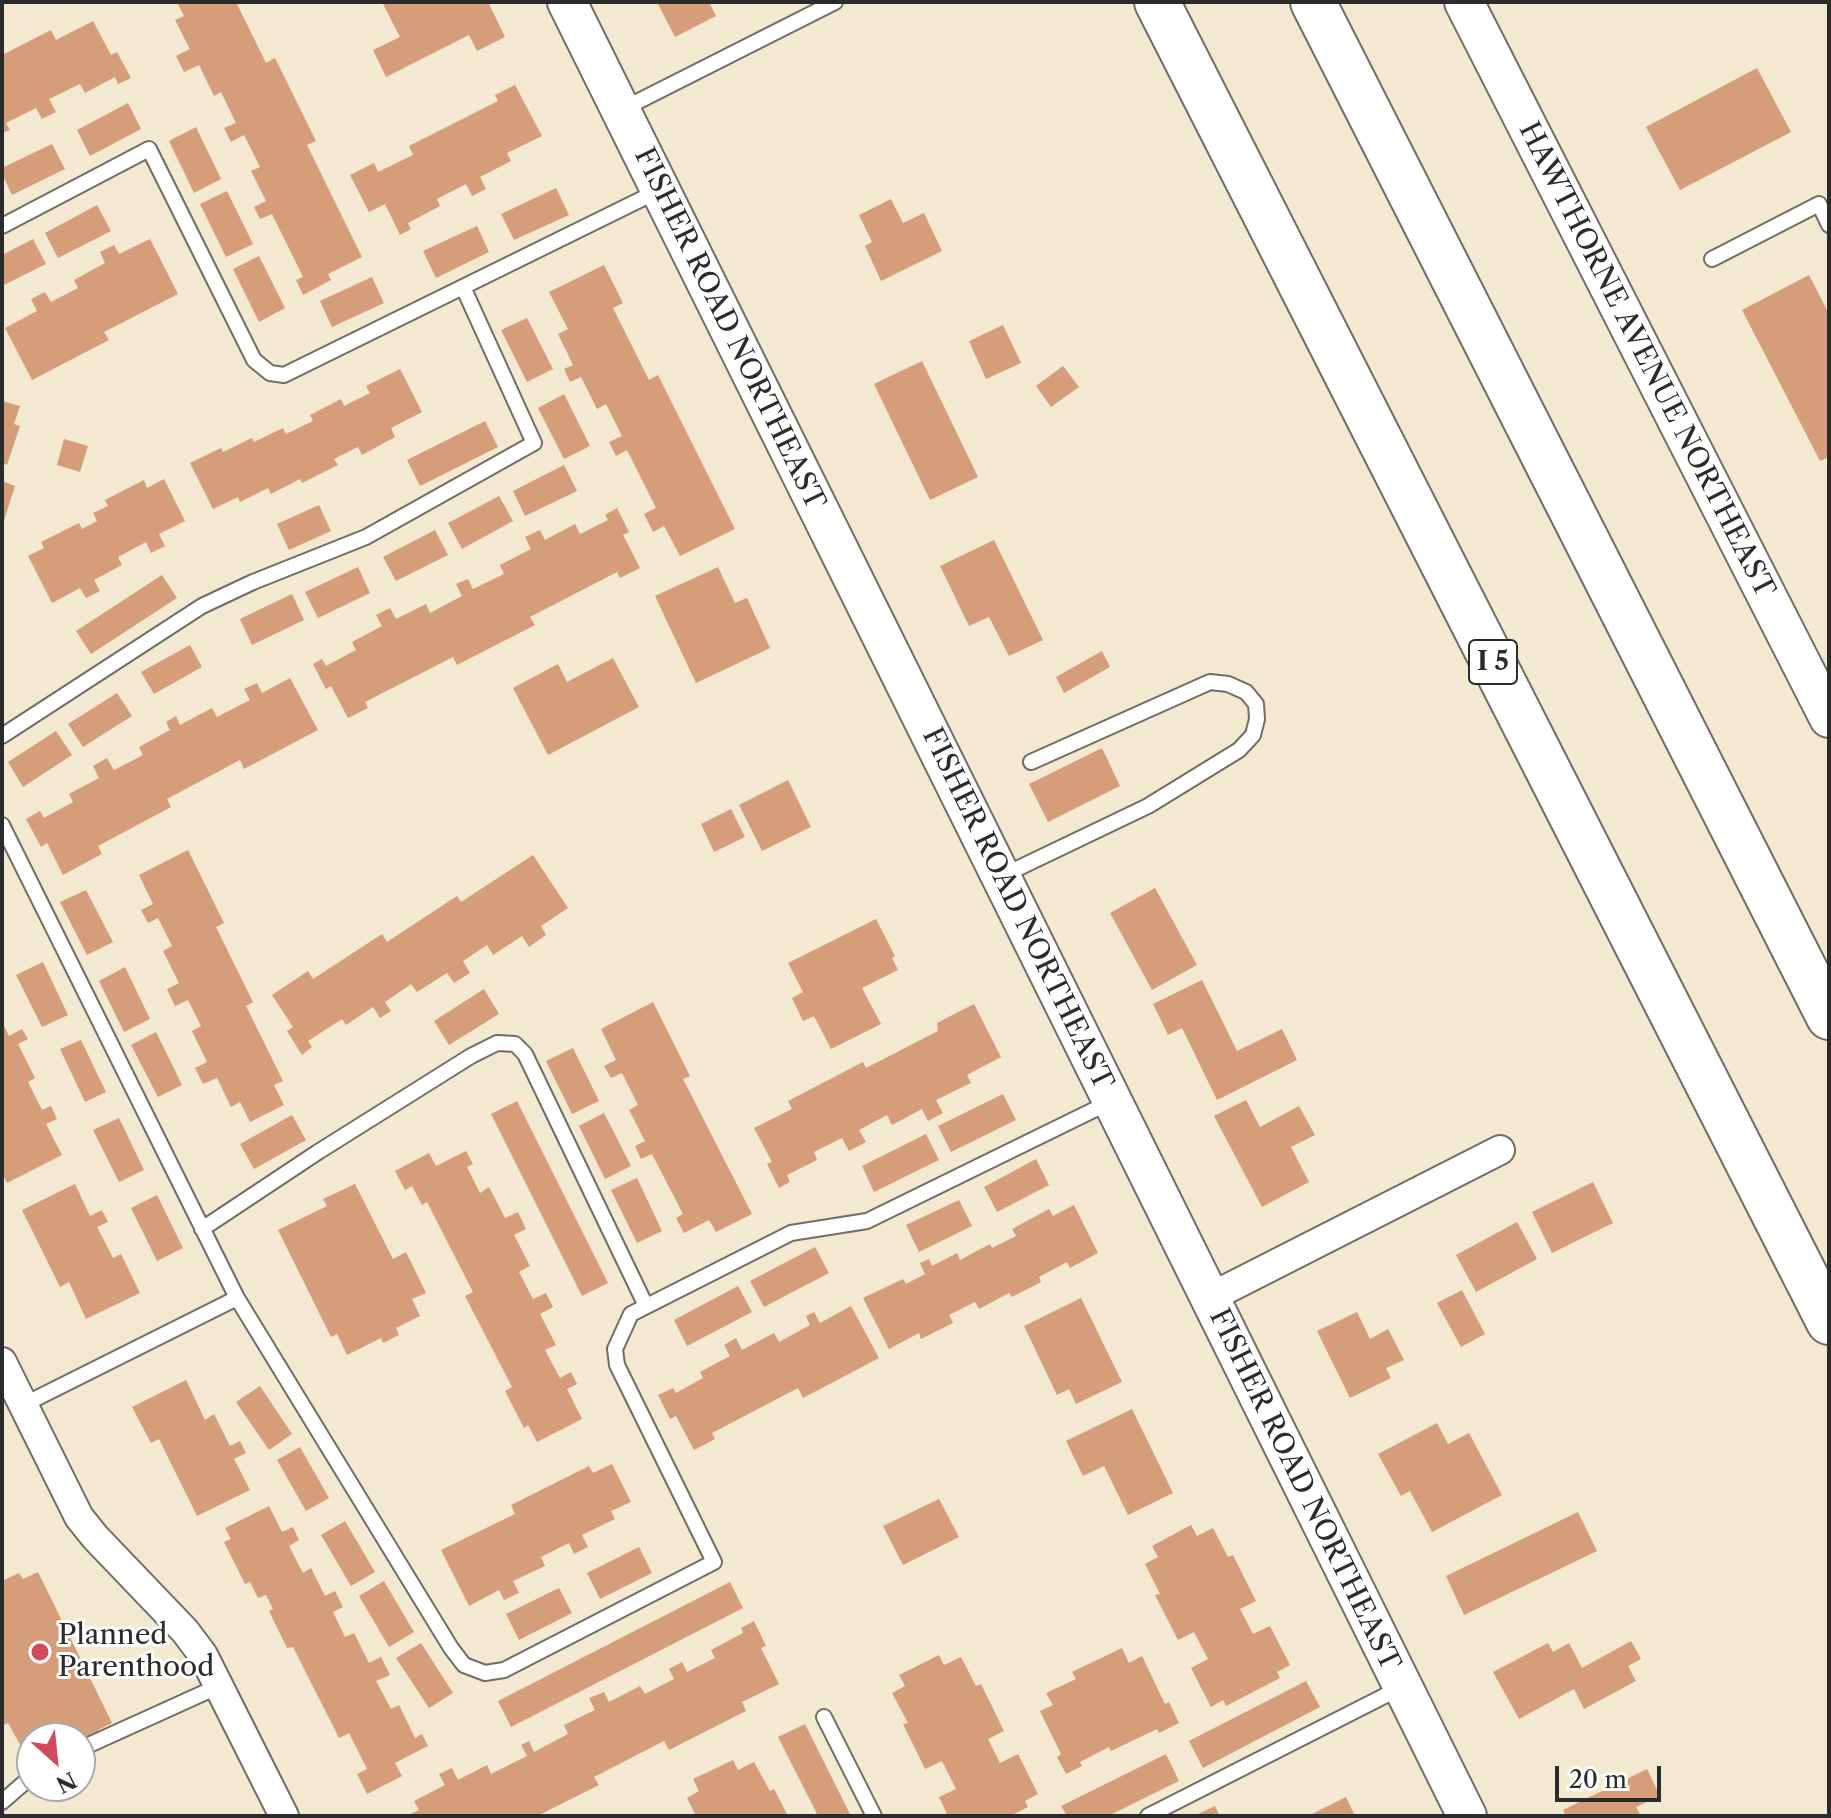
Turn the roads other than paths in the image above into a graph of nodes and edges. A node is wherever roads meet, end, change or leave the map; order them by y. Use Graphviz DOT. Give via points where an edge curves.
graph roads {
  1 [pos="567,2"];
  2 [pos="835,2"];
  3 [pos="1157,2"];
  4 [pos="1313,2"];
  5 [pos="1464,2"];
  6 [pos="621,111"];
  7 [pos="660,190"];
  8 [pos="1829,225"];
  9 [pos="2,226"];
  10 [pos="1712,259"];
  11 [pos="463,287"];
  12 [pos="1829,718"];
  13 [pos="2,736"];
  14 [pos="1031,762"];
  15 [pos="2,825"];
  16 [pos="1000,877"];
  17 [pos="1829,1017"];
  18 [pos="1112,1101"];
  19 [pos="1500,1150"];
  20 [pos="202,1229"];
  21 [pos="237,1298"];
  22 [pos="1209,1298"];
  23 [pos="646,1306"];
  24 [pos="1829,1322"];
  25 [pos="2,1362"];
  26 [pos="13,1411"];
  27 [pos="219,1686"];
  28 [pos="1402,1687"];
  29 [pos="824,1717"];
  30 [pos="96,1742"];
  31 [pos="284,1816"];
  32 [pos="874,1816"];
  33 [pos="1148,1816"];
  34 [pos="1467,1816"];
  1 -- 6 [label="street, FISHER ROAD NORTHEAST"];
  2 -- 6 [label="lane"];
  3 -- 24 [label="highway, I 5"];
  4 -- 17 [label="highway"];
  5 -- 12 [label="street, HAWTHORNE AVENUE NORTHEAST"];
  6 -- 7 [label="street, FISHER ROAD NORTHEAST"];
  7 -- 11 [label="lane"];
  7 -- 16 [label="street, FISHER ROAD NORTHEAST"];
  8 -- 10 [label="lane" via="1819,204"];
  9 -- 11 [label="lane" via="149,149 254,360 270,373 284,375"];
  11 -- 13 [label="lane" via="534,443 366,537 202,606"];
  14 -- 16 [label="lane" via="1210,682 1246,692 1256,704 1253,735 1239,750 1148,806"];
  15 -- 20 [label="lane"];
  16 -- 18 [label="street, FISHER ROAD NORTHEAST"];
  18 -- 22 [label="street, FISHER ROAD NORTHEAST"];
  18 -- 23 [label="lane" via="867,1221 791,1233"];
  19 -- 22 [label="street"];
  20 -- 21 [label="lane"];
  20 -- 23 [label="lane" via="471,1056 497,1043 515,1044 525,1054"];
  21 -- 23 [label="lane" via="451,1648 464,1665 485,1673 504,1670 714,1562 617,1365 621,1332 631,1314"];
  21 -- 26 [label="lane"];
  22 -- 28 [label="street, FISHER ROAD NORTHEAST"];
  25 -- 26 [label="street"];
  26 -- 27 [label="street" via="79,1517 185,1631"];
  27 -- 30 [label="lane"];
  27 -- 31 [label="street"];
  28 -- 33 [label="lane"];
  28 -- 34 [label="street, FISHER ROAD NORTHEAST"];
  29 -- 32 [label="lane"];
}
